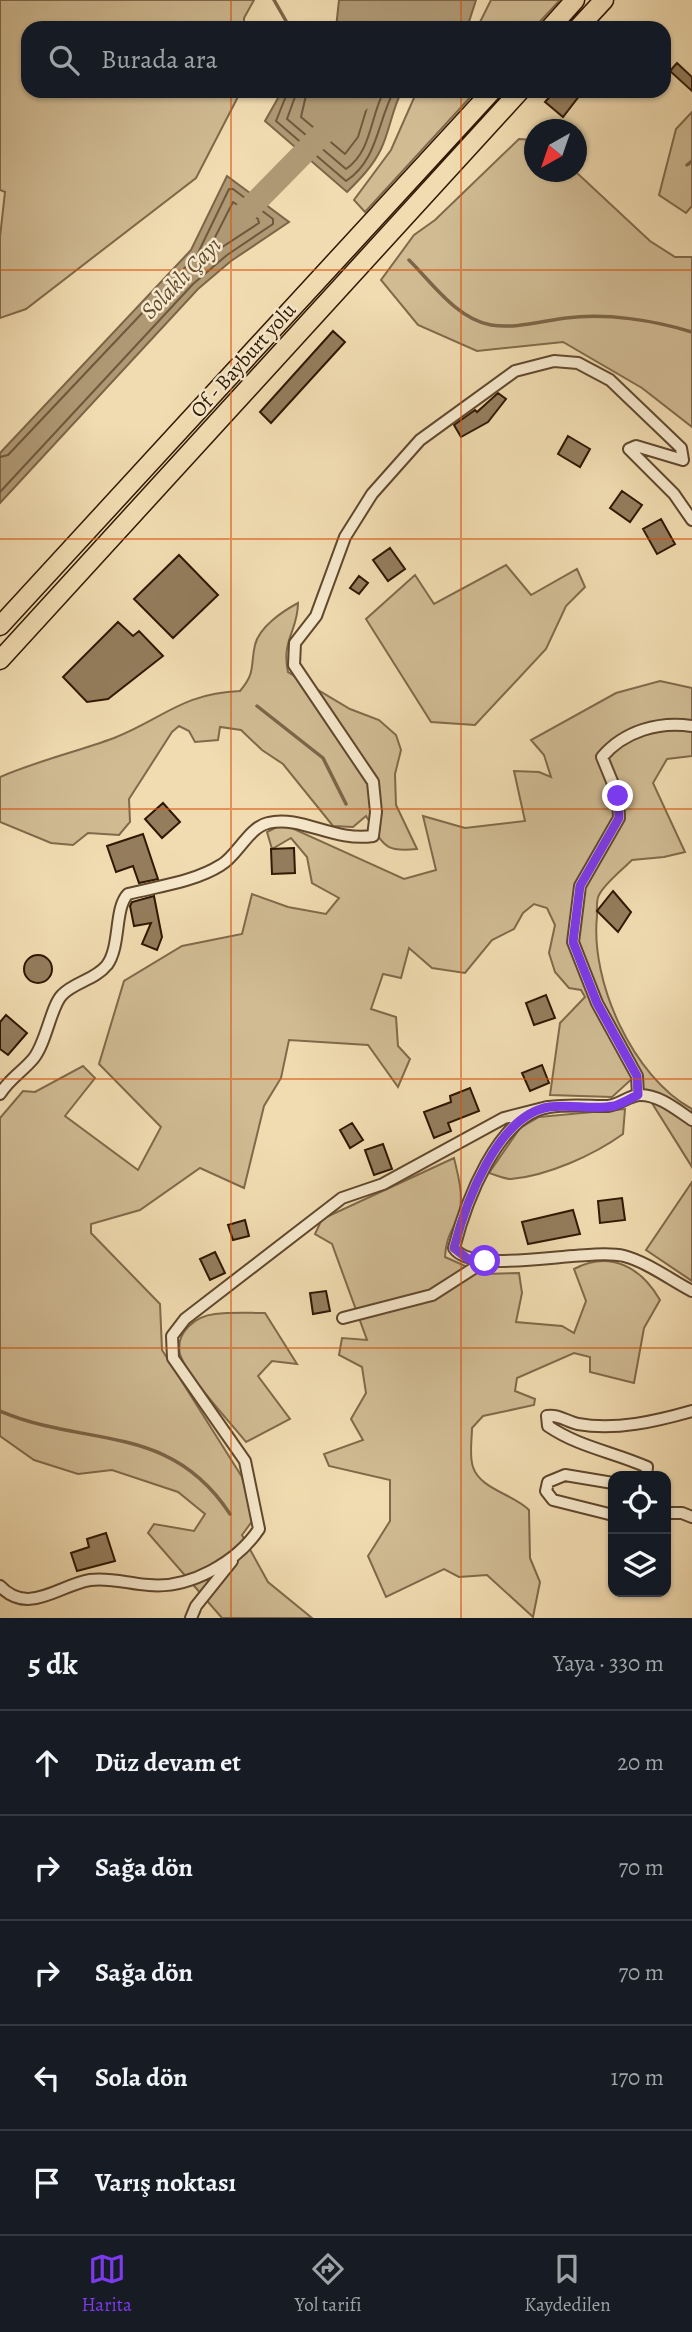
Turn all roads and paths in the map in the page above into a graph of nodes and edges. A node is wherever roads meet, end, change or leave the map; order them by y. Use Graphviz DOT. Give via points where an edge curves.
graph roads {
  1 [pos="575,0"];
  2 [pos="604,0"];
  3 [pos="556,21"];
  4 [pos="584,21"];
  5 [pos="486,98"];
  6 [pos="514,98"];
  7 [pos="692,520"];
  8 [pos="0,626"];
  9 [pos="0,660"];
  10 [pos="692,726"];
  11 [pos="0,1094"];
  12 [pos="638,1095"];
  13 [pos="547,1107"];
  14 [pos="692,1120"];
  15 [pos="485,1261"];
  16 [pos="692,1291"];
  17 [pos="343,1318"];
  18 [pos="692,1411"];
  19 [pos="647,1471"];
  20 [pos="608,1482"];
  21 [pos="671,1513"];
  22 [pos="608,1514"];
  23 [pos="692,1517"];
  24 [pos="236,1556"];
  25 [pos="0,1586"];
  26 [pos="191,1618"];
  1 -- 3 [label="highway"];
  2 -- 4 [label="highway"];
  5 -- 8 [label="highway, Of - Bayburt yolu"];
  6 -- 9 [label="highway, Of - Bayburt yolu"];
  7 -- 11 [label="street" via="674,494 629,449 636,446 682,460 681,448 610,380 578,363 554,361 515,371 420,440 372,494 345,537 316,616 295,643 294,665 373,782 373,836 352,839 285,820 264,823 223,864 202,875 128,894 107,965 61,995 34,1059 8,1080"];
  10 -- 12 [label="street" via="643,729 614,742 602,757 618,796 619,818 580,886 573,942 597,1003 637,1076"];
  12 -- 13 [label="street" via="614,1106"];
  12 -- 14 [label="street" via="662,1101"];
  13 -- 15 [label="street" via="509,1130 474,1186 454,1248 468,1259"];
  13 -- 24 [label="street" via="504,1118 406,1172 342,1198 185,1319 172,1336 173,1358 245,1461 260,1529"];
  15 -- 16 [label="street" via="545,1260 575,1253 625,1256"];
  15 -- 17 [label="street" via="432,1295"];
  18 -- 19 [label="street" via="645,1423 606,1425 547,1416 548,1426 561,1434 647,1467"];
  20 -- 22 [label="street" via="565,1475 548,1482 546,1492 553,1500"];
  21 -- 23 [label="street"];
  24 -- 25 [label="street" via="171,1587 90,1580 34,1601"];
  24 -- 26 [label="street"];
}
